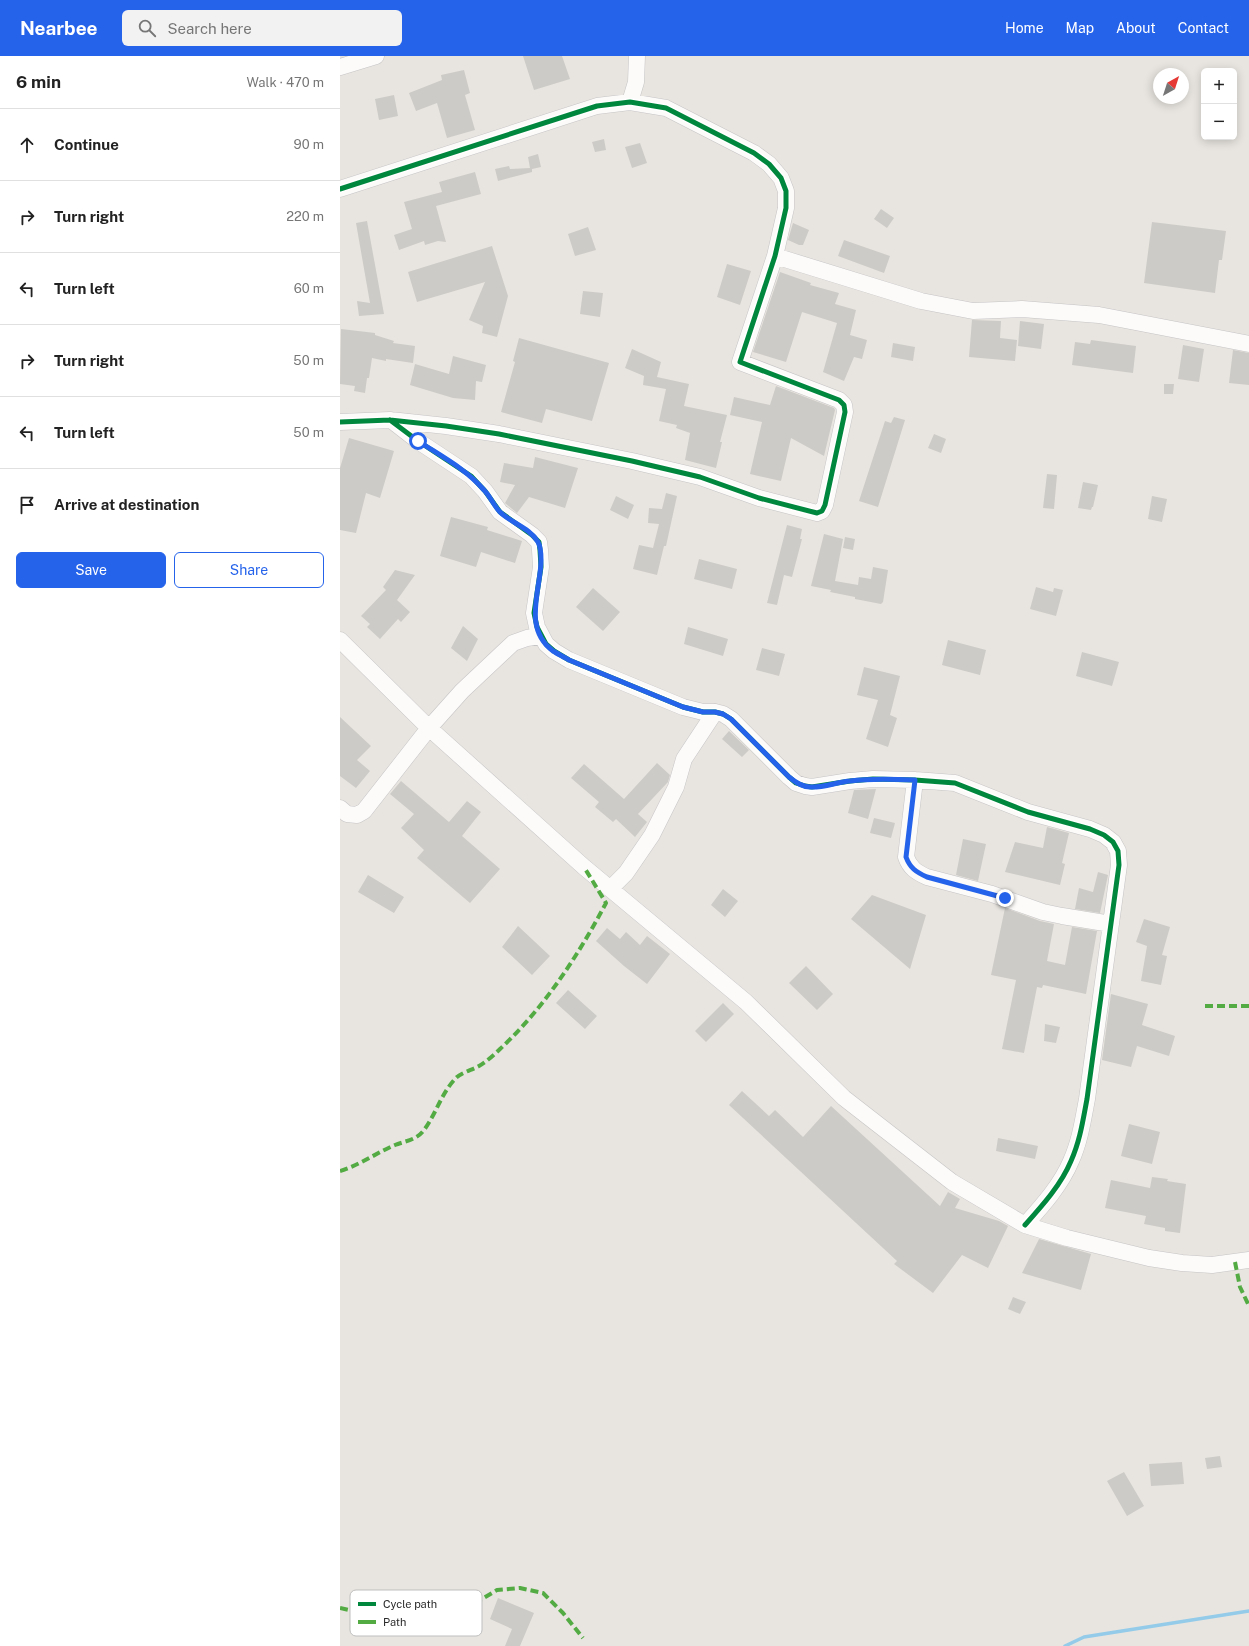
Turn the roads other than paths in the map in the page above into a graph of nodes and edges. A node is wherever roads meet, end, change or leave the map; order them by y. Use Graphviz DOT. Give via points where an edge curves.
graph roads {
  1 [pos="376,56"];
  2 [pos="637,56"];
  3 [pos="340,67"];
  4 [pos="630,102"];
  5 [pos="340,189"];
  6 [pos="775,256"];
  7 [pos="1249,344"];
  8 [pos="390,420"];
  9 [pos="340,422"];
  10 [pos="540,636"];
  11 [pos="340,640"];
  12 [pos="715,712"];
  13 [pos="429,728"];
  14 [pos="915,780"];
  15 [pos="340,808"];
  16 [pos="610,889"];
  17 [pos="1111,924"];
  18 [pos="1024,1225"];
  19 [pos="1249,1260"];
  1 -- 3 [label="street"];
  2 -- 4 [label="street" via="636,82"];
  4 -- 5 [label="street" via="597,106"];
  4 -- 6 [label="street" via="666,108 754,153 769,164 781,178 786,191 786,208"];
  6 -- 7 [label="street" via="946,306 973,311 1022,309 1099,315"];
  6 -- 8 [label="street" via="740,362 839,400 844,405 845,412 826,505 822,511 816,513 759,498 700,477 632,461 499,434"];
  8 -- 9 [label="street"];
  8 -- 10 [label="street" via="471,476 500,512 539,542 541,567 534,613"];
  10 -- 12 [label="street" via="554,651 569,660 683,707 699,712"];
  10 -- 13 [label="street" via="513,643 462,691"];
  11 -- 13 [label="street"];
  12 -- 14 [label="street" via="731,719 796,783 812,787 873,779"];
  12 -- 16 [label="street" via="684,759 676,787 652,835 626,873"];
  13 -- 15 [label="street" via="364,811 357,815 347,814"];
  13 -- 16 [label="street"];
  14 -- 17 [label="street" via="955,783 1028,812 1104,835 1113,842 1118,851 1119,865"];
  14 -- 17 [label="street" via="906,857 909,866 916,872 1043,912"];
  16 -- 18 [label="street" via="746,1002 844,1098 952,1182"];
  17 -- 18 [label="street" via="1080,1137 1071,1162 1058,1184"];
  18 -- 19 [label="street" via="1149,1258 1212,1265"];
}
